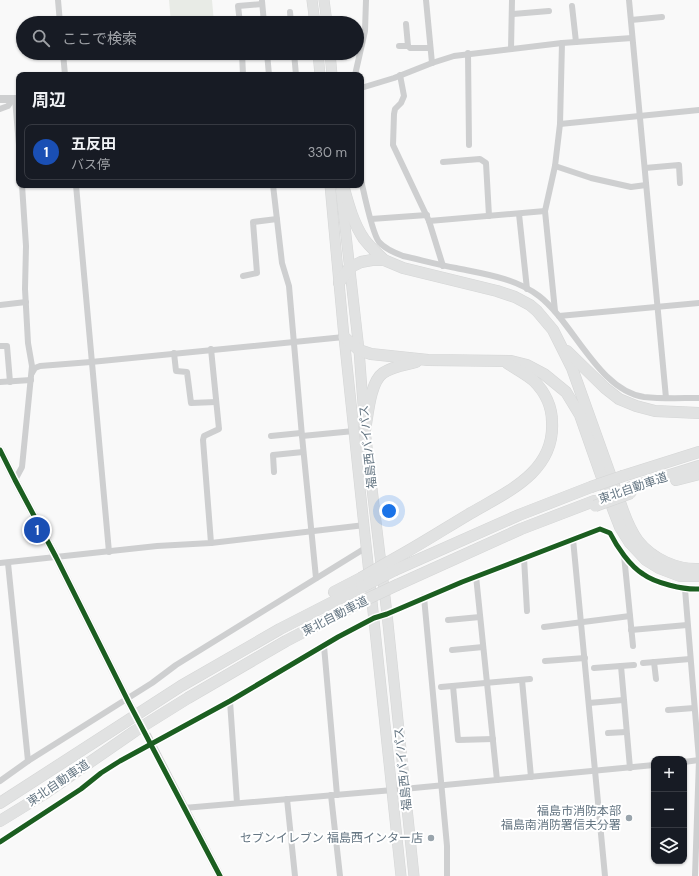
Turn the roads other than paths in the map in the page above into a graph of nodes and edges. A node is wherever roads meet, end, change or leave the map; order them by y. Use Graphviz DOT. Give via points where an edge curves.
graph roads {
  1 [pos="58,0"];
  2 [pos="312,0"];
  3 [pos="324,0"];
  4 [pos="366,0"];
  5 [pos="426,0"];
  6 [pos="512,0"];
  7 [pos="629,0"];
  8 [pos="262,2"];
  9 [pos="572,6"];
  10 [pos="549,11"];
  11 [pos="290,12"];
  12 [pos="513,14"];
  13 [pos="59,16"];
  14 [pos="239,16"];
  15 [pos="263,16"];
  16 [pos="290,16"];
  17 [pos="314,16"];
  18 [pos="326,16"];
  19 [pos="662,17"];
  20 [pos="631,20"];
  21 [pos="406,24"];
  22 [pos="364,35"];
  23 [pos="632,38"];
  24 [pos="576,42"];
  25 [pos="562,44"];
  26 [pos="399,46"];
  27 [pos="408,46"];
  28 [pos="430,48"];
  29 [pos="511,49"];
  30 [pos="468,53"];
  31 [pos="64,60"];
  32 [pos="242,60"];
  33 [pos="268,60"];
  34 [pos="295,60"];
  35 [pos="319,60"];
  36 [pos="331,60"];
  37 [pos="358,60"];
  38 [pos="432,63"];
  39 [pos="65,72"];
  40 [pos="243,72"];
  41 [pos="269,72"];
  42 [pos="296,72"];
  43 [pos="320,72"];
  44 [pos="332,72"];
  45 [pos="356,72"];
  46 [pos="400,76"];
  47 [pos="364,87"];
  48 [pos="0,99"];
  49 [pos="16,99"];
  50 [pos="0,109"];
  51 [pos="699,110"];
  52 [pos="640,115"];
  53 [pos="560,124"];
  54 [pos="469,145"];
  55 [pos="443,162"];
  56 [pos="555,166"];
  57 [pos="645,168"];
  58 [pos="680,183"];
  59 [pos="646,185"];
  60 [pos="22,188"];
  61 [pos="76,188"];
  62 [pos="273,188"];
  63 [pos="330,188"];
  64 [pos="342,188"];
  65 [pos="343,188"];
  66 [pos="363,188"];
  67 [pos="545,212"];
  68 [pos="520,214"];
  69 [pos="489,216"];
  70 [pos="428,218"];
  71 [pos="277,219"];
  72 [pos="371,220"];
  73 [pos="384,260"];
  74 [pos="443,266"];
  75 [pos="349,268"];
  76 [pos="243,276"];
  77 [pos="339,283"];
  78 [pos="527,289"];
  79 [pos="26,302"];
  80 [pos="699,303"];
  81 [pos="0,305"];
  82 [pos="658,306"];
  83 [pos="554,311"];
  84 [pos="560,316"];
  85 [pos="344,337"];
  86 [pos="295,341"];
  87 [pos="560,343"];
  88 [pos="0,346"];
  89 [pos="211,349"];
  90 [pos="359,350"];
  91 [pos="174,353"];
  92 [pos="428,360"];
  93 [pos="91,362"];
  94 [pos="504,362"];
  95 [pos="32,372"];
  96 [pos="31,380"];
  97 [pos="0,382"];
  98 [pos="10,382"];
  99 [pos="666,398"];
  100 [pos="699,398"];
  101 [pos="216,402"];
  102 [pos="699,413"];
  103 [pos="360,431"];
  104 [pos="302,435"];
  105 [pos="271,436"];
  106 [pos="0,450"];
  107 [pos="303,452"];
  108 [pos="699,452"];
  109 [pos="699,466"];
  110 [pos="274,472"];
  111 [pos="699,474"];
  112 [pos="15,480"];
  113 [pos="630,490"];
  114 [pos="364,525"];
  115 [pos="312,532"];
  116 [pos="573,539"];
  117 [pos="211,543"];
  118 [pos="367,547"];
  119 [pos="109,552"];
  120 [pos="624,555"];
  121 [pos="56,557"];
  122 [pos="524,558"];
  123 [pos="0,563"];
  124 [pos="8,563"];
  125 [pos="393,566"];
  126 [pos="699,568"];
  127 [pos="476,576"];
  128 [pos="699,576"];
  129 [pos="316,578"];
  130 [pos="684,589"];
  131 [pos="699,589"];
  132 [pos="424,598"];
  133 [pos="527,610"];
  134 [pos="387,614"];
  135 [pos="630,616"];
  136 [pos="480,617"];
  137 [pos="374,618"];
  138 [pos="448,620"];
  139 [pos="581,623"];
  140 [pos="687,625"];
  141 [pos="544,627"];
  142 [pos="631,630"];
  143 [pos="324,646"];
  144 [pos="483,646"];
  145 [pos="633,646"];
  146 [pos="452,650"];
  147 [pos="585,658"];
  148 [pos="690,659"];
  149 [pos="545,661"];
  150 [pos="654,662"];
  151 [pos="643,663"];
  152 [pos="634,665"];
  153 [pos="620,666"];
  154 [pos="594,668"];
  155 [pos="530,679"];
  156 [pos="656,679"];
  157 [pos="522,680"];
  158 [pos="487,683"];
  159 [pos="699,683"];
  160 [pos="692,684"];
  161 [pos="453,686"];
  162 [pos="441,688"];
  163 [pos="624,700"];
  164 [pos="128,701"];
  165 [pos="230,702"];
  166 [pos="589,703"];
  167 [pos="694,708"];
  168 [pos="668,710"];
  169 [pos="626,732"];
  170 [pos="608,734"];
  171 [pos="493,739"];
  172 [pos="150,740"];
  173 [pos="699,760"];
  174 [pos="28,761"];
  175 [pos="687,762"];
  176 [pos="651,765"];
  177 [pos="630,768"];
  178 [pos="595,771"];
  179 [pos="531,777"];
  180 [pos="497,780"];
  181 [pos="0,781"];
  182 [pos="441,785"];
  183 [pos="405,789"];
  184 [pos="392,790"];
  185 [pos="334,795"];
  186 [pos="287,799"];
  187 [pos="0,803"];
  188 [pos="237,804"];
  189 [pos="184,808"];
  190 [pos="0,822"];
  191 [pos="698,830"];
  192 [pos="0,842"];
  193 [pos="696,874"];
  194 [pos="220,876"];
  195 [pos="295,876"];
  196 [pos="340,876"];
  197 [pos="402,876"];
  198 [pos="414,876"];
  199 [pos="447,876"];
  200 [pos="605,876"];
  1 -- 13 [label="street"];
  2 -- 17 [label="highway"];
  3 -- 18 [label="highway"];
  4 -- 22 [label="street"];
  5 -- 28 [label="street"];
  6 -- 12 [label="street"];
  7 -- 20 [label="street"];
  8 -- 14 [label="street" via="238,6"];
  8 -- 15 [label="street"];
  9 -- 24 [label="street"];
  10 -- 12 [label="street"];
  11 -- 16 [label="street"];
  12 -- 29 [label="street"];
  19 -- 20 [label="street"];
  20 -- 23 [label="street"];
  21 -- 27 [label="street"];
  23 -- 24 [label="street"];
  23 -- 52 [label="street"];
  24 -- 25 [label="street"];
  25 -- 29 [label="street"];
  25 -- 53 [label="street"];
  26 -- 27 [label="street"];
  27 -- 28 [label="street"];
  28 -- 38 [label="street"];
  29 -- 30 [label="street"];
  30 -- 38 [label="street"];
  30 -- 54 [label="street"];
  31 -- 39 [label="street"];
  32 -- 40 [label="street"];
  33 -- 41 [label="street"];
  34 -- 42 [label="street"];
  35 -- 43 [label="highway"];
  36 -- 44 [label="highway"];
  37 -- 45 [label="street"];
  38 -- 46 [label="street"];
  46 -- 47 [label="street"];
  46 -- 70 [label="street" via="404,96 395,109 393,145"];
  48 -- 49 [label="street"];
  49 -- 50 [label="street"];
  51 -- 52 [label="street"];
  52 -- 53 [label="street"];
  52 -- 57 [label="street"];
  53 -- 56 [label="street"];
  55 -- 69 [label="street" via="480,159 486,163"];
  56 -- 59 [label="street" via="631,187"];
  56 -- 67 [label="street"];
  57 -- 58 [label="street" via="679,165"];
  57 -- 59 [label="street"];
  59 -- 82 [label="street"];
  60 -- 79 [label="street" via="26,233"];
  61 -- 93 [label="street"];
  62 -- 71 [label="street"];
  63 -- 77 [label="highway, 福島西バイパス"];
  64 -- 75 [label="highway, 福島西バイパス"];
  65 -- 73 [label="highway" via="359,230"];
  66 -- 72 [label="street"];
  67 -- 68 [label="street"];
  67 -- 83 [label="street"];
  68 -- 69 [label="street"];
  68 -- 78 [label="street"];
  69 -- 70 [label="street"];
  70 -- 72 [label="street"];
  70 -- 74 [label="street"];
  71 -- 76 [label="street" via="253,222 257,274"];
  71 -- 86 [label="street" via="283,268 289,286"];
  72 -- 74 [label="street" via="380,243 394,252"];
  73 -- 75 [label="highway" via="361,262"];
  73 -- 87 [label="highway" via="403,268 515,297 537,311"];
  74 -- 78 [label="street" via="506,279"];
  75 -- 77 [label="highway"];
  75 -- 90 [label="highway, 福島西バイパス"];
  77 -- 85 [label="highway, 福島西バイパス"];
  78 -- 83 [label="street" via="539,296"];
  79 -- 81 [label="street"];
  79 -- 95 [label="street"];
  80 -- 82 [label="street"];
  82 -- 84 [label="street"];
  82 -- 99 [label="street"];
  83 -- 84 [label="street"];
  84 -- 99 [label="street" via="599,368 616,384 643,396"];
  85 -- 86 [label="street"];
  85 -- 90 [label="highway"];
  85 -- 103 [label="highway, 福島西バイパス"];
  86 -- 89 [label="street"];
  86 -- 104 [label="street"];
  87 -- 102 [label="highway" via="619,399 655,411"];
  87 -- 126 [label="highway" via="572,368 620,505 634,535 644,547 661,559 679,566"];
  88 -- 98 [label="street" via="7,346"];
  89 -- 91 [label="street"];
  89 -- 101 [label="street"];
  90 -- 92 [label="highway" via="371,354"];
  90 -- 103 [label="highway, 福島西バイパス"];
  91 -- 93 [label="street"];
  91 -- 101 [label="street" via="176,372 187,372 191,403"];
  92 -- 94 [label="highway"];
  92 -- 103 [label="highway" via="395,367 382,374 375,382"];
  93 -- 95 [label="street" via="40,366"];
  93 -- 119 [label="street"];
  94 -- 125 [label="highway" via="533,380 550,406 552,436 544,458 532,473 509,492"];
  94 -- 128 [label="highway" via="518,362 544,374 572,400 580,415 620,527 640,555 672,574"];
  95 -- 96 [label="street"];
  96 -- 98 [label="street"];
  96 -- 112 [label="street" via="22,467"];
  97 -- 98 [label="street"];
  99 -- 100 [label="street"];
  101 -- 117 [label="street" via="219,429 204,436 203,440"];
  103 -- 104 [label="street"];
  103 -- 114 [label="highway, 福島西バイパス"];
  103 -- 134 [label="highway, 福島西バイパス"];
  104 -- 105 [label="street"];
  104 -- 107 [label="street"];
  106 -- 112 [label="street"];
  107 -- 110 [label="street" via="273,455"];
  107 -- 115 [label="street"];
  108 -- 125 [label="highway, 東北自動車道, bridge" via="591,487"];
  109 -- 113 [label="highway, 東北自動車道"];
  111 -- 113 [label="highway"];
  112 -- 121 [label="street"];
  113 -- 190 [label="highway, 東北自動車道, bridge" via="521,529 398,584 286,641 135,731"];
  114 -- 115 [label="street"];
  114 -- 118 [label="highway, 福島西バイパス"];
  115 -- 117 [label="street"];
  115 -- 129 [label="street"];
  116 -- 120 [label="street" via="600,529 605,530 610,533"];
  116 -- 122 [label="street"];
  116 -- 139 [label="street"];
  117 -- 119 [label="street"];
  118 -- 129 [label="street"];
  118 -- 137 [label="highway, 福島西バイパス"];
  119 -- 121 [label="street"];
  120 -- 130 [label="street" via="644,575"];
  120 -- 135 [label="street"];
  121 -- 124 [label="street"];
  121 -- 164 [label="street"];
  122 -- 127 [label="street"];
  122 -- 133 [label="street"];
  123 -- 124 [label="street"];
  124 -- 174 [label="street"];
  125 -- 187 [label="highway, 東北自動車道, bridge" via="334,593 128,720"];
  127 -- 132 [label="street"];
  127 -- 136 [label="street"];
  129 -- 164 [label="street" via="183,661"];
  130 -- 131 [label="street"];
  130 -- 140 [label="street"];
  132 -- 134 [label="street"];
  132 -- 182 [label="street"];
  134 -- 137 [label="street"];
  134 -- 183 [label="highway, 福島西バイパス"];
  135 -- 139 [label="street"];
  135 -- 142 [label="street"];
  136 -- 138 [label="street"];
  136 -- 144 [label="street"];
  137 -- 143 [label="street"];
  137 -- 184 [label="highway, 福島西バイパス"];
  139 -- 141 [label="street"];
  139 -- 147 [label="street"];
  140 -- 142 [label="street"];
  140 -- 148 [label="street"];
  142 -- 145 [label="street"];
  143 -- 165 [label="street"];
  143 -- 185 [label="street"];
  144 -- 146 [label="street"];
  144 -- 158 [label="street"];
  147 -- 149 [label="street"];
  147 -- 166 [label="street"];
  148 -- 150 [label="street"];
  148 -- 160 [label="street"];
  150 -- 151 [label="street"];
  150 -- 156 [label="street"];
  152 -- 153 [label="street"];
  153 -- 154 [label="street"];
  153 -- 163 [label="street"];
  155 -- 157 [label="street"];
  157 -- 158 [label="street"];
  157 -- 179 [label="street"];
  158 -- 161 [label="street"];
  158 -- 171 [label="street"];
  159 -- 160 [label="street"];
  160 -- 167 [label="street"];
  161 -- 162 [label="street"];
  161 -- 171 [label="street" via="458,740"];
  163 -- 166 [label="street"];
  163 -- 169 [label="street"];
  164 -- 174 [label="street"];
  165 -- 172 [label="street"];
  165 -- 188 [label="street"];
  166 -- 178 [label="street"];
  167 -- 168 [label="street"];
  167 -- 173 [label="street"];
  169 -- 170 [label="street"];
  169 -- 177 [label="street"];
  171 -- 180 [label="street"];
  172 -- 189 [label="street"];
  172 -- 192 [label="street"];
  173 -- 175 [label="street"];
  173 -- 191 [label="street"];
  174 -- 181 [label="street"];
  176 -- 177 [label="street"];
  177 -- 178 [label="street"];
  178 -- 179 [label="street"];
  178 -- 200 [label="street"];
  179 -- 180 [label="street"];
  180 -- 182 [label="street"];
  182 -- 183 [label="street"];
  182 -- 199 [label="street"];
  183 -- 184 [label="street"];
  183 -- 198 [label="highway, 福島西バイパス"];
  184 -- 185 [label="street"];
  184 -- 197 [label="highway, 福島西バイパス"];
  185 -- 186 [label="street"];
  185 -- 196 [label="street"];
  186 -- 188 [label="street"];
  186 -- 195 [label="street"];
  188 -- 189 [label="street"];
  189 -- 194 [label="street"];
  191 -- 193 [label="street"];
}
